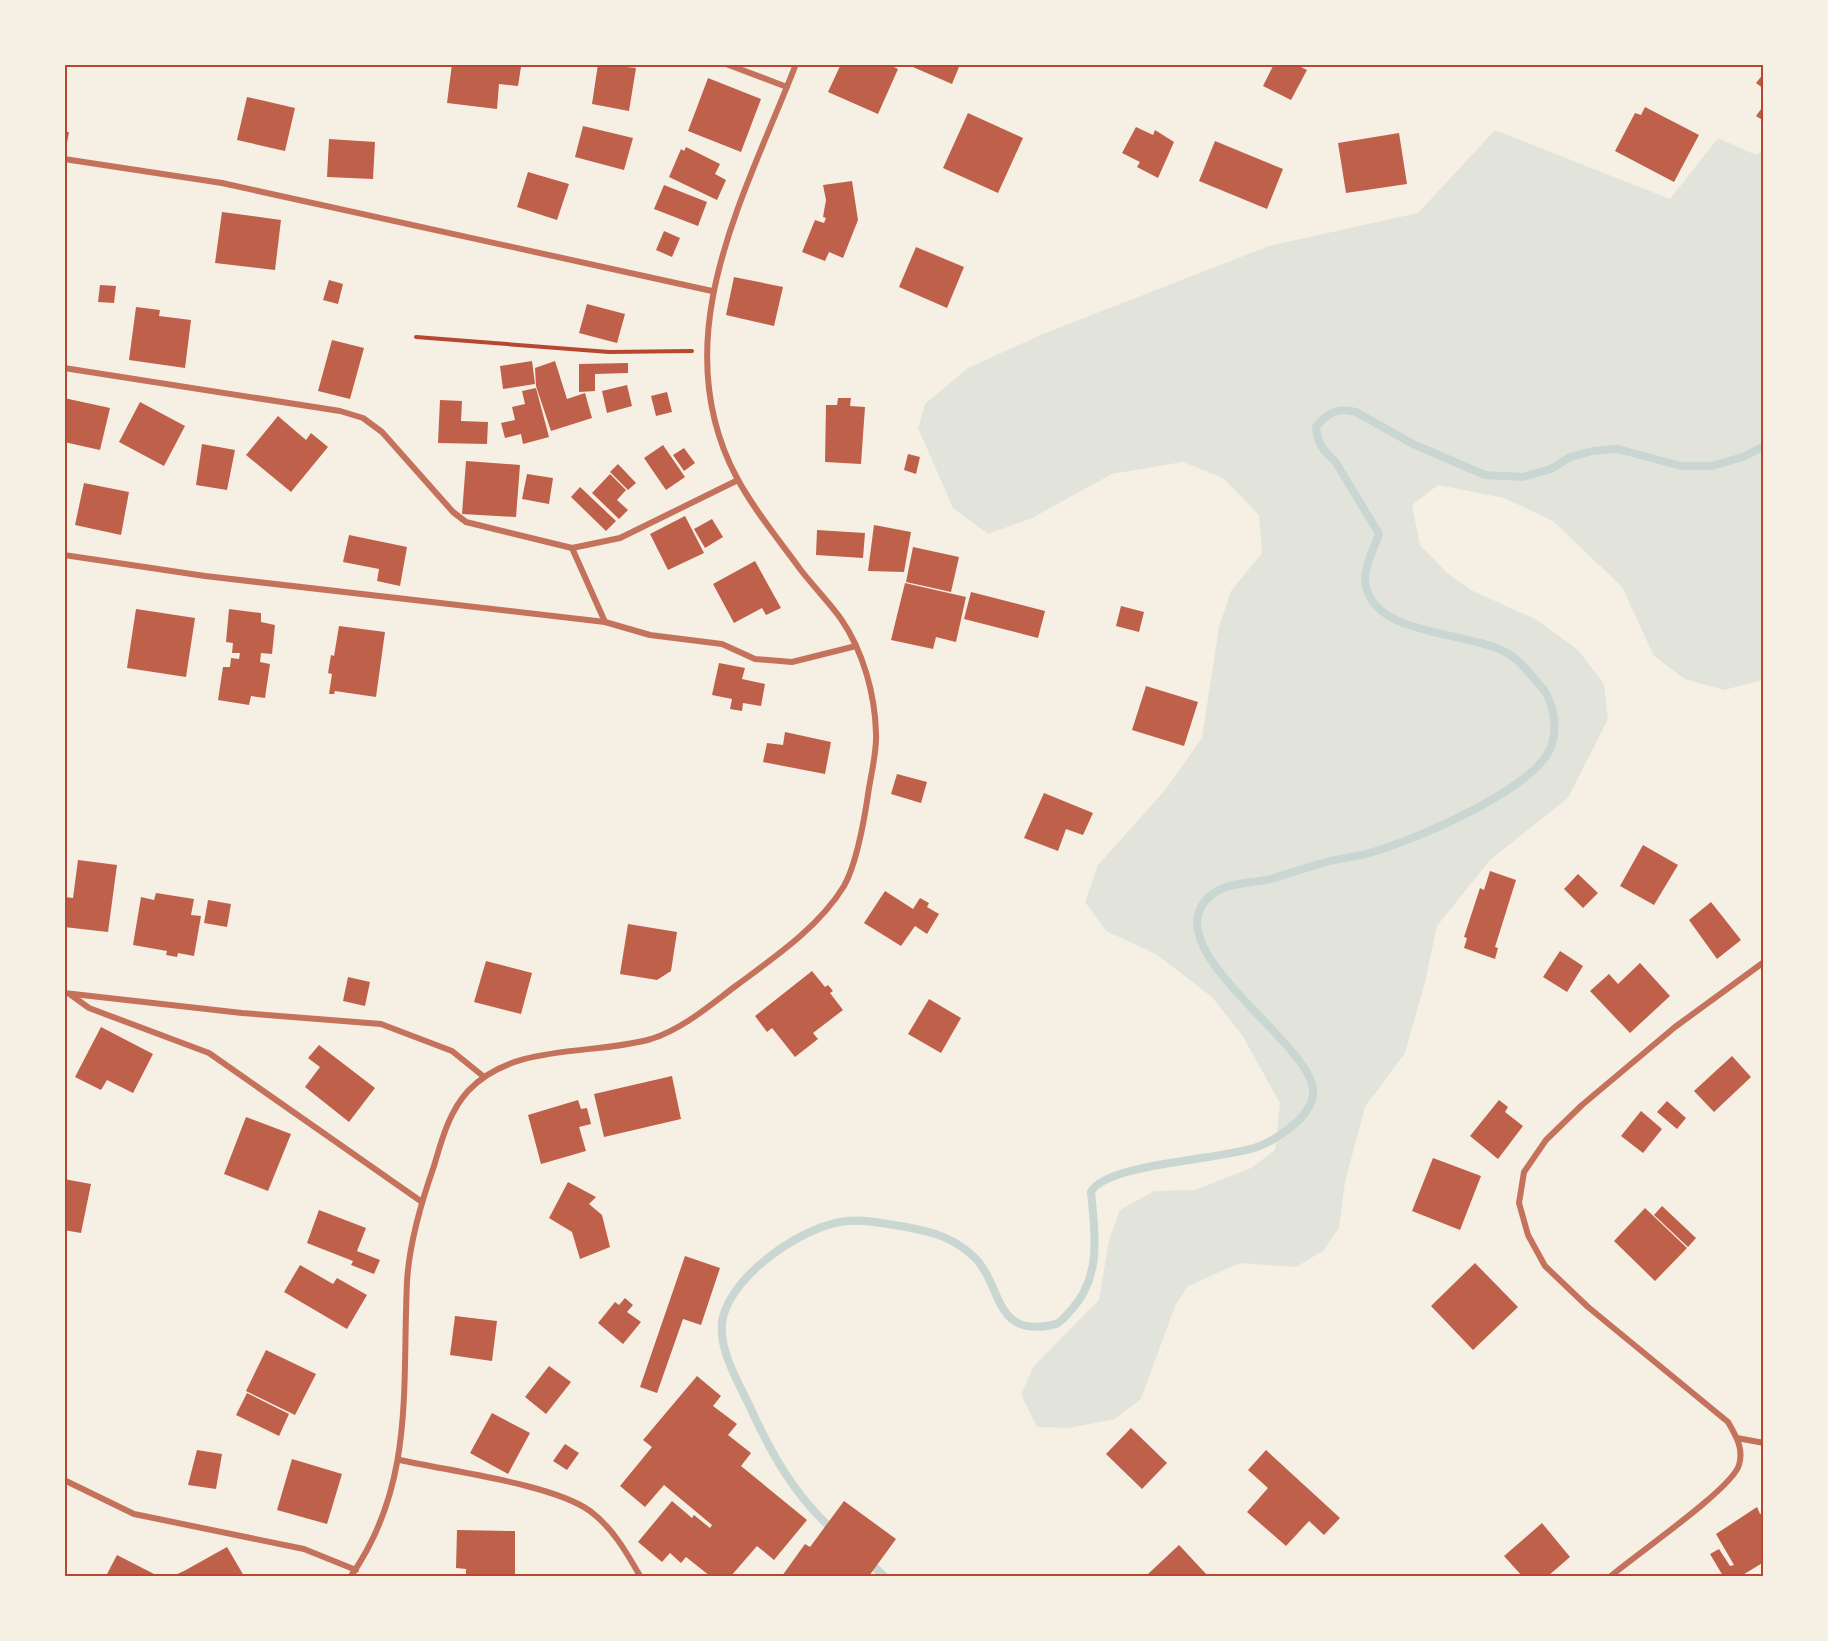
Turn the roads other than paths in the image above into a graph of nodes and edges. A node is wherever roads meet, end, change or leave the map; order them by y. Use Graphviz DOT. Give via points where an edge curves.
graph roads {
  1 [pos="726,64"];
  2 [pos="796,64"];
  3 [pos="787,87"];
  4 [pos="64,159"];
  5 [pos="712,291"];
  6 [pos="64,368"];
  7 [pos="738,480"];
  8 [pos="572,548"];
  9 [pos="64,555"];
  10 [pos="605,622"];
  11 [pos="856,646"];
  12 [pos="1764,962"];
  13 [pos="67,993"];
  14 [pos="483,1076"];
  15 [pos="422,1202"];
  16 [pos="1737,1437"];
  17 [pos="1764,1443"];
  18 [pos="400,1460"];
  19 [pos="64,1480"];
  20 [pos="356,1570"];
  21 [pos="351,1576"];
  22 [pos="640,1576"];
  23 [pos="1611,1576"];
  1 -- 3 [label="street"];
  2 -- 3 [label="street"];
  3 -- 5 [label="street" via="742,195"];
  4 -- 5 [label="street" via="222,183"];
  5 -- 7 [label="street" via="708,321 709,393 720,440"];
  6 -- 8 [label="street" via="340,411 363,418 382,432 466,522"];
  7 -- 8 [label="street" via="620,538"];
  7 -- 11 [label="street" via="802,572 842,620"];
  8 -- 10 [label="street"];
  9 -- 10 [label="street" via="205,576"];
  10 -- 11 [label="street" via="650,635 722,644 755,659 792,662"];
  11 -- 14 [label="street" via="870,683 876,734 865,814 847,881 825,912 775,957 685,1023 651,1039 522,1060"];
  12 -- 16 [label="street" via="1675,1027 1546,1140 1524,1172 1519,1203 1528,1235 1545,1266 1588,1307 1707,1402"];
  13 -- 14 [label="street" via="381,1024 452,1051"];
  13 -- 15 [label="street" via="89,1008 209,1053"];
  14 -- 15 [label="street" via="463,1096 449,1119"];
  15 -- 18 [label="street" via="407,1278 407,1364"];
  16 -- 17 [label="street"];
  16 -- 23 [label="street" via="1741,1453 1738,1467 1723,1488"];
  18 -- 20 [label="street" via="381,1523"];
  18 -- 22 [label="street" via="551,1493 590,1511 618,1539"];
  19 -- 20 [label="street" via="134,1514 304,1549"];
  20 -- 21 [label="street"];
}
